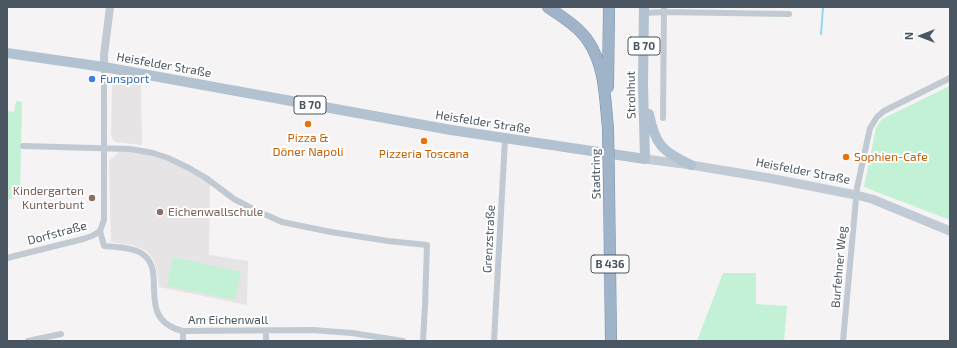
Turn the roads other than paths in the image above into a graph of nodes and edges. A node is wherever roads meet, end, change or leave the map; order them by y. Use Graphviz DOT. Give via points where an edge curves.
graph roads {
  1 [pos="110,7"];
  2 [pos="548,7"];
  3 [pos="609,7"];
  4 [pos="664,9"];
  5 [pos="644,10"];
  6 [pos="789,14"];
  7 [pos="7,52"];
  8 [pos="104,67"];
  9 [pos="950,78"];
  10 [pos="643,84"];
  11 [pos="663,118"];
  12 [pos="608,128"];
  13 [pos="505,139"];
  14 [pos="23,146"];
  15 [pos="104,148"];
  16 [pos="645,159"];
  17 [pos="691,165"];
  18 [pos="856,195"];
  19 [pos="100,231"];
  20 [pos="950,231"];
  21 [pos="7,258"];
  22 [pos="183,331"];
  23 [pos="266,331"];
  24 [pos="61,334"];
  25 [pos="352,334"];
  26 [pos="28,341"];
  27 [pos="183,341"];
  28 [pos="266,341"];
  29 [pos="352,341"];
  30 [pos="403,341"];
  31 [pos="423,341"];
  32 [pos="494,341"];
  33 [pos="610,341"];
  34 [pos="843,341"];
  1 -- 8 [label="street"];
  2 -- 12 [label="highway" via="580,31 597,56"];
  3 -- 12 [label="highway, Stadtring / B 436"];
  4 -- 5 [label="street"];
  4 -- 6 [label="street"];
  4 -- 11 [label="street"];
  5 -- 10 [label="main road, Strohhut / B 70"];
  7 -- 8 [label="main road, Heisfelder Straße / B 70"];
  8 -- 13 [label="main road, Heisfelder Straße / B 70"];
  8 -- 15 [label="street, Dorfstraße"];
  9 -- 18 [label="street, Burfehner Weg" via="877,117 870,128"];
  10 -- 16 [label="main road, Strohhut / B 70"];
  10 -- 17 [label="main road" via="656,139 668,153"];
  12 -- 33 [label="highway, Stadtring / B 436, bridge"];
  13 -- 16 [label="main road, Heisfelder Straße / B 70"];
  13 -- 32 [label="street, Grenzstraße"];
  14 -- 15 [label="street"];
  15 -- 19 [label="street, Dorfstraße" via="104,220"];
  15 -- 31 [label="street" via="130,149 168,158 206,178 234,199 282,222 331,232 426,245"];
  16 -- 17 [label="main road, Heisfelder Straße"];
  17 -- 18 [label="main road, Heisfelder Straße"];
  18 -- 20 [label="main road, Heisfelder Straße"];
  18 -- 34 [label="street, Burfehner Weg"];
  19 -- 21 [label="street, Dorfstraße" via="83,239"];
  19 -- 22 [label="street, Am Eichenwall" via="104,246 136,251 149,262 154,276 154,305 157,313 169,326"];
  22 -- 23 [label="street, Am Eichenwall"];
  22 -- 27 [label="street"];
  23 -- 25 [label="street, Am Eichenwall" via="312,330"];
  23 -- 28 [label="street"];
  24 -- 26 [label="street"];
  25 -- 29 [label="street"];
  25 -- 30 [label="street, Am Eichenwall"];
}
